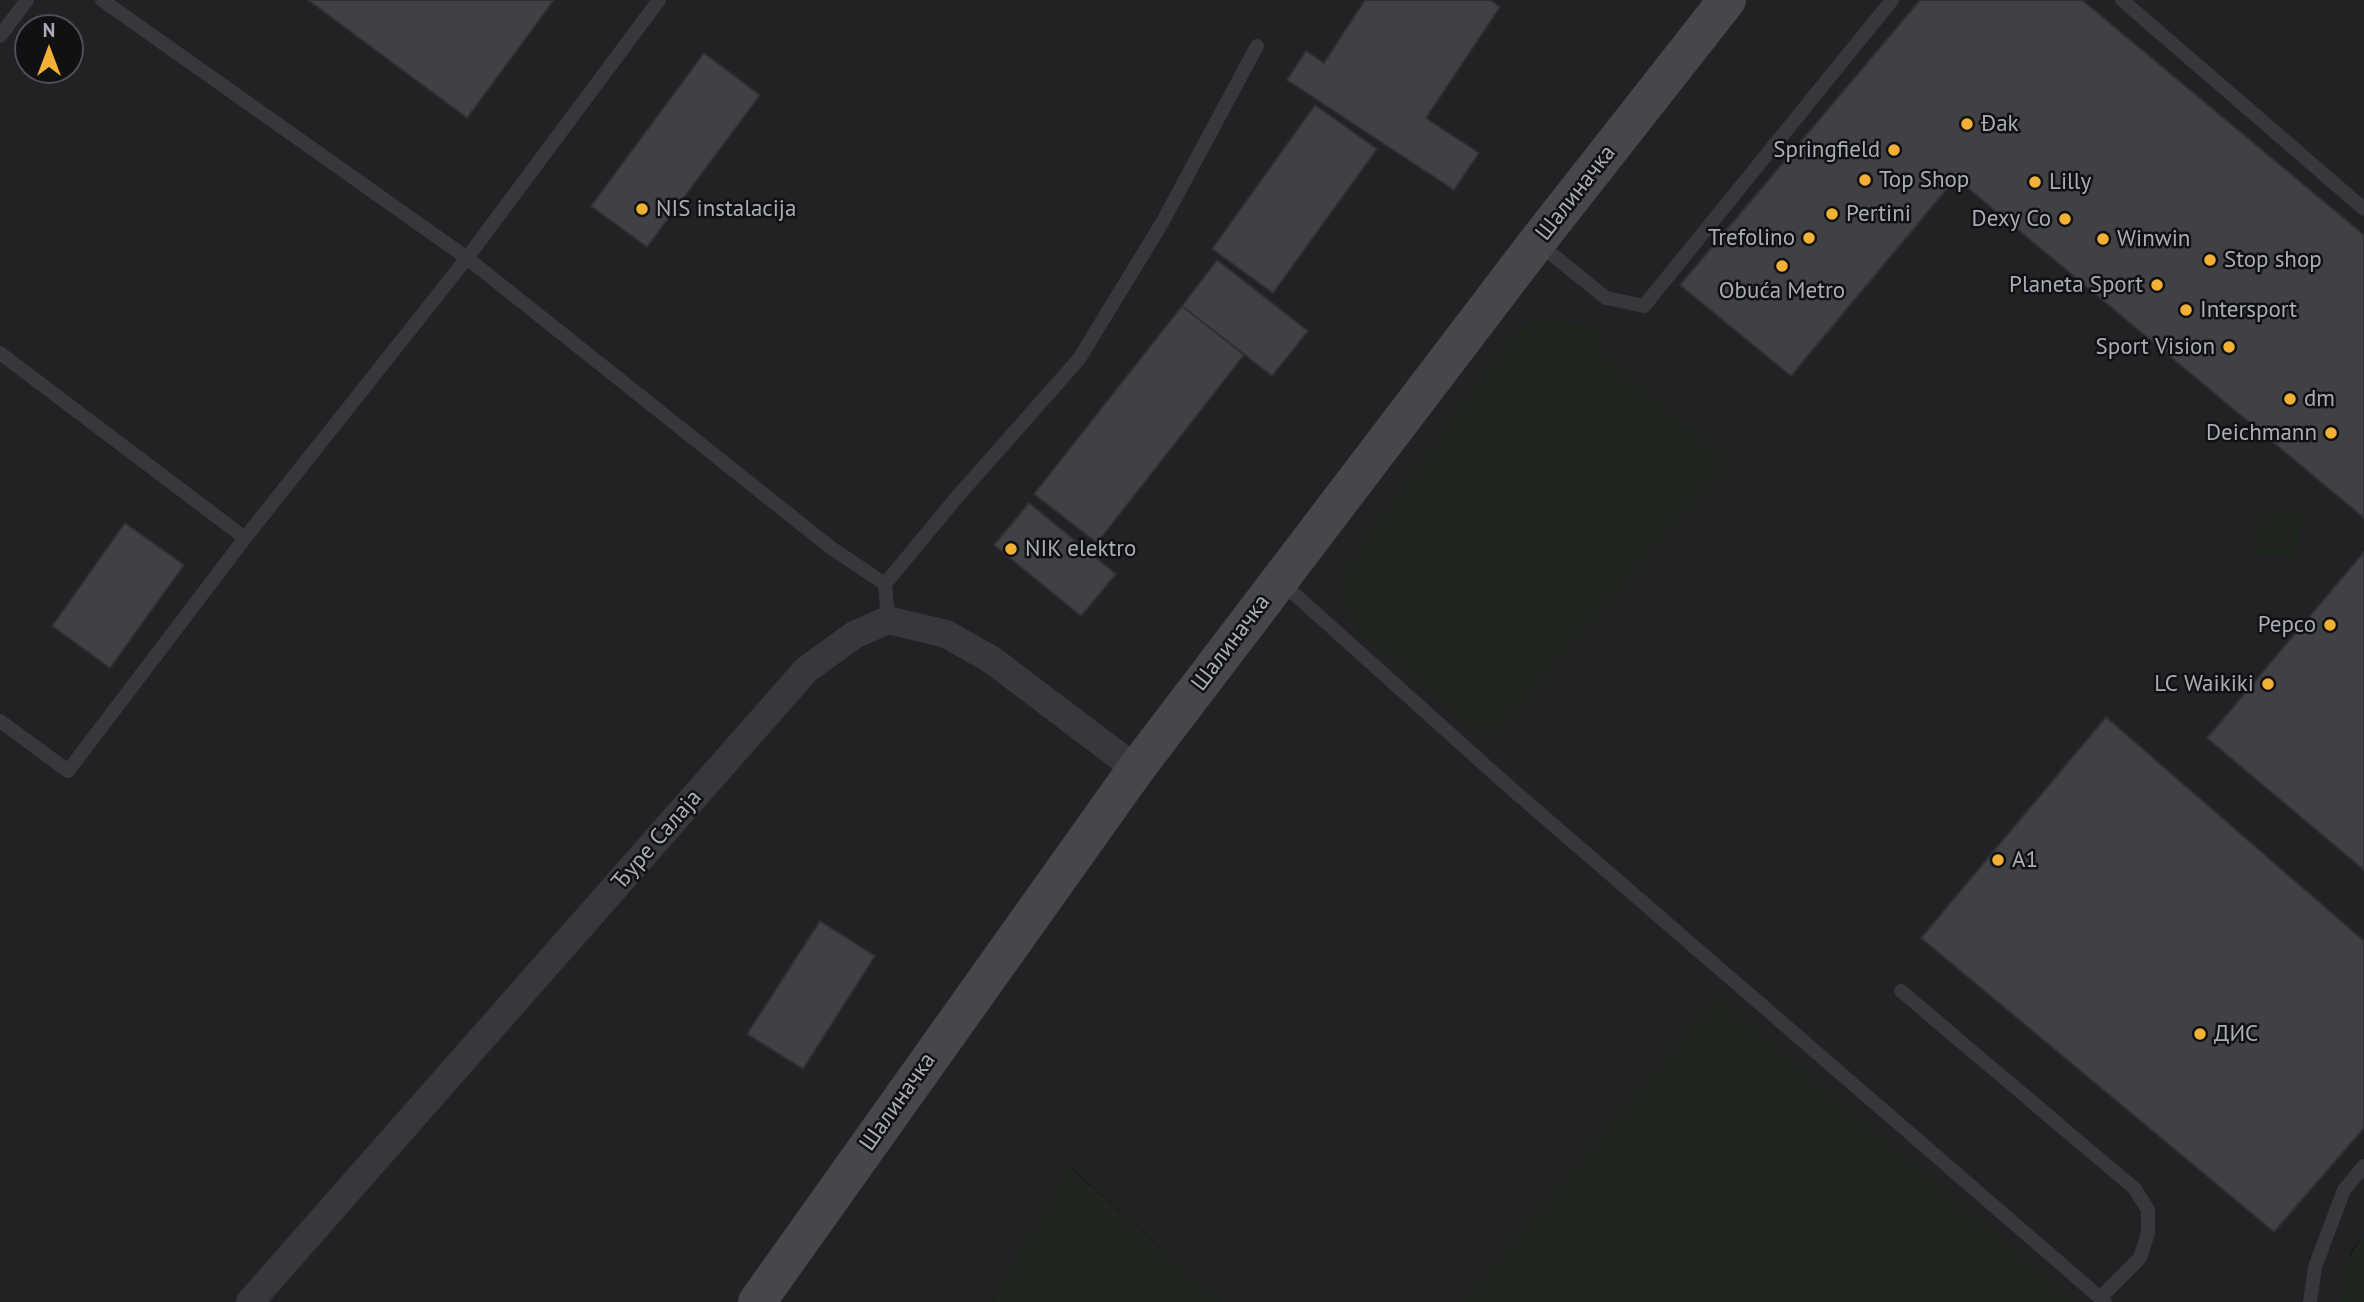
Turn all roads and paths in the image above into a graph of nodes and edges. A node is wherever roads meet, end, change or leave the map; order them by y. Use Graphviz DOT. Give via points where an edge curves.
graph roads {
  1 [pos="27,0"];
  2 [pos="102,0"];
  3 [pos="659,0"];
  4 [pos="1727,0"];
  5 [pos="1892,0"];
  6 [pos="2122,0"];
  7 [pos="0,36"];
  8 [pos="1257,46"];
  9 [pos="2364,208"];
  10 [pos="1537,242"];
  11 [pos="467,258"];
  12 [pos="0,353"];
  13 [pos="245,538"];
  14 [pos="1279,579"];
  15 [pos="885,584"];
  16 [pos="888,620"];
  17 [pos="0,721"];
  18 [pos="1136,769"];
  19 [pos="1901,991"];
  20 [pos="2364,1166"];
  21 [pos="2103,1300"];
  22 [pos="250,1302"];
  23 [pos="757,1302"];
  24 [pos="2310,1302"];
  1 -- 7 [label="lane"];
  2 -- 11 [label="lane"];
  3 -- 11 [label="lane"];
  4 -- 10 [label="main road, Шалиначка"];
  5 -- 10 [label="lane" via="1644,306 1606,298"];
  6 -- 9 [label="lane"];
  8 -- 15 [label="lane" via="1162,223 1079,359"];
  10 -- 14 [label="main road, Шалиначка"];
  11 -- 13 [label="lane"];
  11 -- 15 [label="lane" via="830,547"];
  12 -- 13 [label="lane"];
  13 -- 17 [label="lane" via="68,771"];
  14 -- 18 [label="main road, Шалиначка"];
  14 -- 21 [label="lane" via="1516,792"];
  15 -- 16 [label="lane"];
  16 -- 18 [label="street" via="946,634 992,660"];
  16 -- 22 [label="street, Ђуре Салаја" via="854,635 806,670"];
  18 -- 23 [label="main road, Шалиначка"];
  19 -- 21 [label="lane" via="2134,1189 2148,1210 2148,1233 2140,1258"];
  20 -- 24 [label="lane" via="2344,1190 2315,1267"];
}
